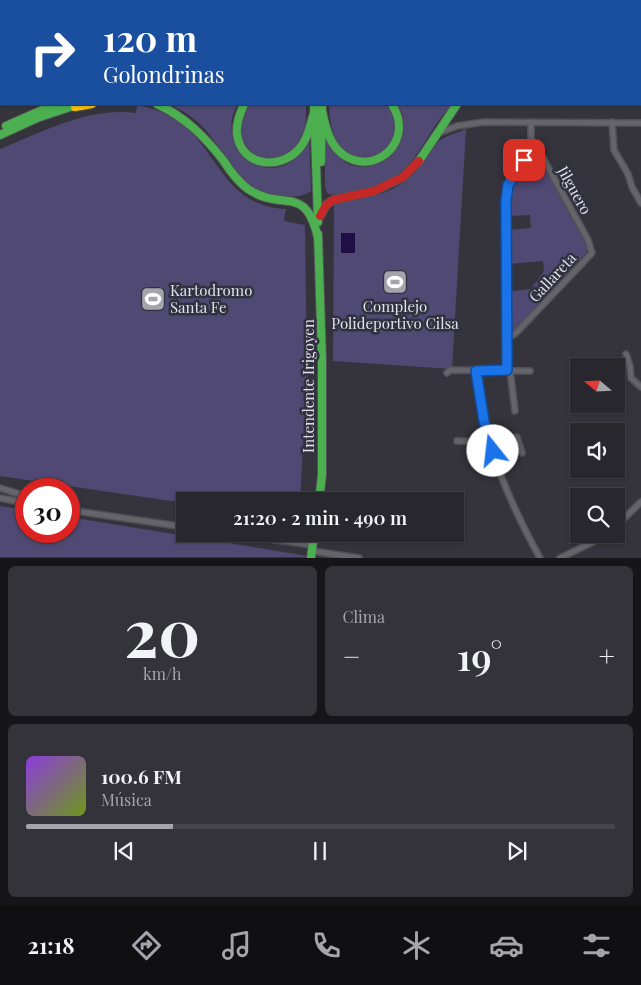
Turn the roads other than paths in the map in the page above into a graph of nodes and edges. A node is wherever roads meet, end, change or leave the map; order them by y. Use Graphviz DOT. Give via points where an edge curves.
graph roads {
  1 [pos="71,105"];
  2 [pos="80,105"];
  3 [pos="161,105"];
  4 [pos="243,105"];
  5 [pos="393,105"];
  6 [pos="456,105"];
  7 [pos="56,107"];
  8 [pos="319,109"];
  9 [pos="451,111"];
  10 [pos="532,122"];
  11 [pos="612,122"];
  12 [pos="641,123"];
  13 [pos="457,126"];
  14 [pos="0,128"];
  15 [pos="0,135"];
  16 [pos="434,137"];
  17 [pos="530,144"];
  18 [pos="641,203"];
  19 [pos="320,216"];
  20 [pos="318,238"];
  21 [pos="592,253"];
  22 [pos="320,271"];
  23 [pos="508,338"];
  24 [pos="626,354"];
  25 [pos="509,370"];
  26 [pos="476,371"];
  27 [pos="530,371"];
  28 [pos="447,373"];
  29 [pos="641,387"];
  30 [pos="515,411"];
  31 [pos="457,441"];
  32 [pos="490,442"];
  33 [pos="522,453"];
  34 [pos="0,488"];
  35 [pos="320,492"];
  36 [pos="15,493"];
  37 [pos="0,498"];
  38 [pos="15,501"];
  39 [pos="641,502"];
  40 [pos="80,512"];
  41 [pos="625,517"];
  42 [pos="176,526"];
  43 [pos="270,542"];
  44 [pos="591,543"];
  45 [pos="312,551"];
  46 [pos="359,558"];
  47 [pos="540,558"];
  48 [pos="560,558"];
  1 -- 7 [label="main road"];
  2 -- 7 [label="main road"];
  3 -- 20 [label="main road" via="188,120 237,180 251,192 307,208"];
  4 -- 8 [label="main road" via="236,122 236,137 250,156 267,163 284,160 299,150"];
  5 -- 8 [label="main road" via="400,122 395,144 383,157 367,162 352,161 337,150"];
  6 -- 9 [label="main road"];
  7 -- 14 [label="main road"];
  7 -- 15 [label="main road"];
  8 -- 19 [label="main road, Intendente Irigoyen"];
  8 -- 20 [label="main road, Intendente Irigoyen"];
  9 -- 13 [label="street"];
  9 -- 16 [label="main road"];
  10 -- 11 [label="street"];
  10 -- 13 [label="street" via="484,122"];
  10 -- 17 [label="street"];
  11 -- 12 [label="street"];
  11 -- 18 [label="street" via="614,150"];
  13 -- 16 [label="street"];
  16 -- 19 [label="main road" via="419,161 403,177 374,191 333,200"];
  17 -- 21 [label="street, Jilguero" via="537,147"];
  17 -- 23 [label="street" via="507,188"];
  19 -- 22 [label="main road, Intendente Irigoyen"];
  20 -- 22 [label="main road, Intendente Irigoyen"];
  21 -- 23 [label="street, Gallareta"];
  22 -- 35 [label="main road, Intendente Irigoyen"];
  23 -- 25 [label="street"];
  24 -- 29 [label="street" via="630,378"];
  25 -- 26 [label="street"];
  25 -- 27 [label="street"];
  25 -- 30 [label="street"];
  26 -- 28 [label="street" via="450,370"];
  26 -- 32 [label="street"];
  31 -- 32 [label="street"];
  32 -- 33 [label="street" via="517,437"];
  32 -- 47 [label="street" via="511,499"];
  34 -- 36 [label="street"];
  37 -- 38 [label="street"];
  39 -- 41 [label="street"];
  40 -- 42 [label="street"];
  43 -- 45 [label="street"];
  44 -- 48 [label="street"];
  45 -- 46 [label="street"];
}
